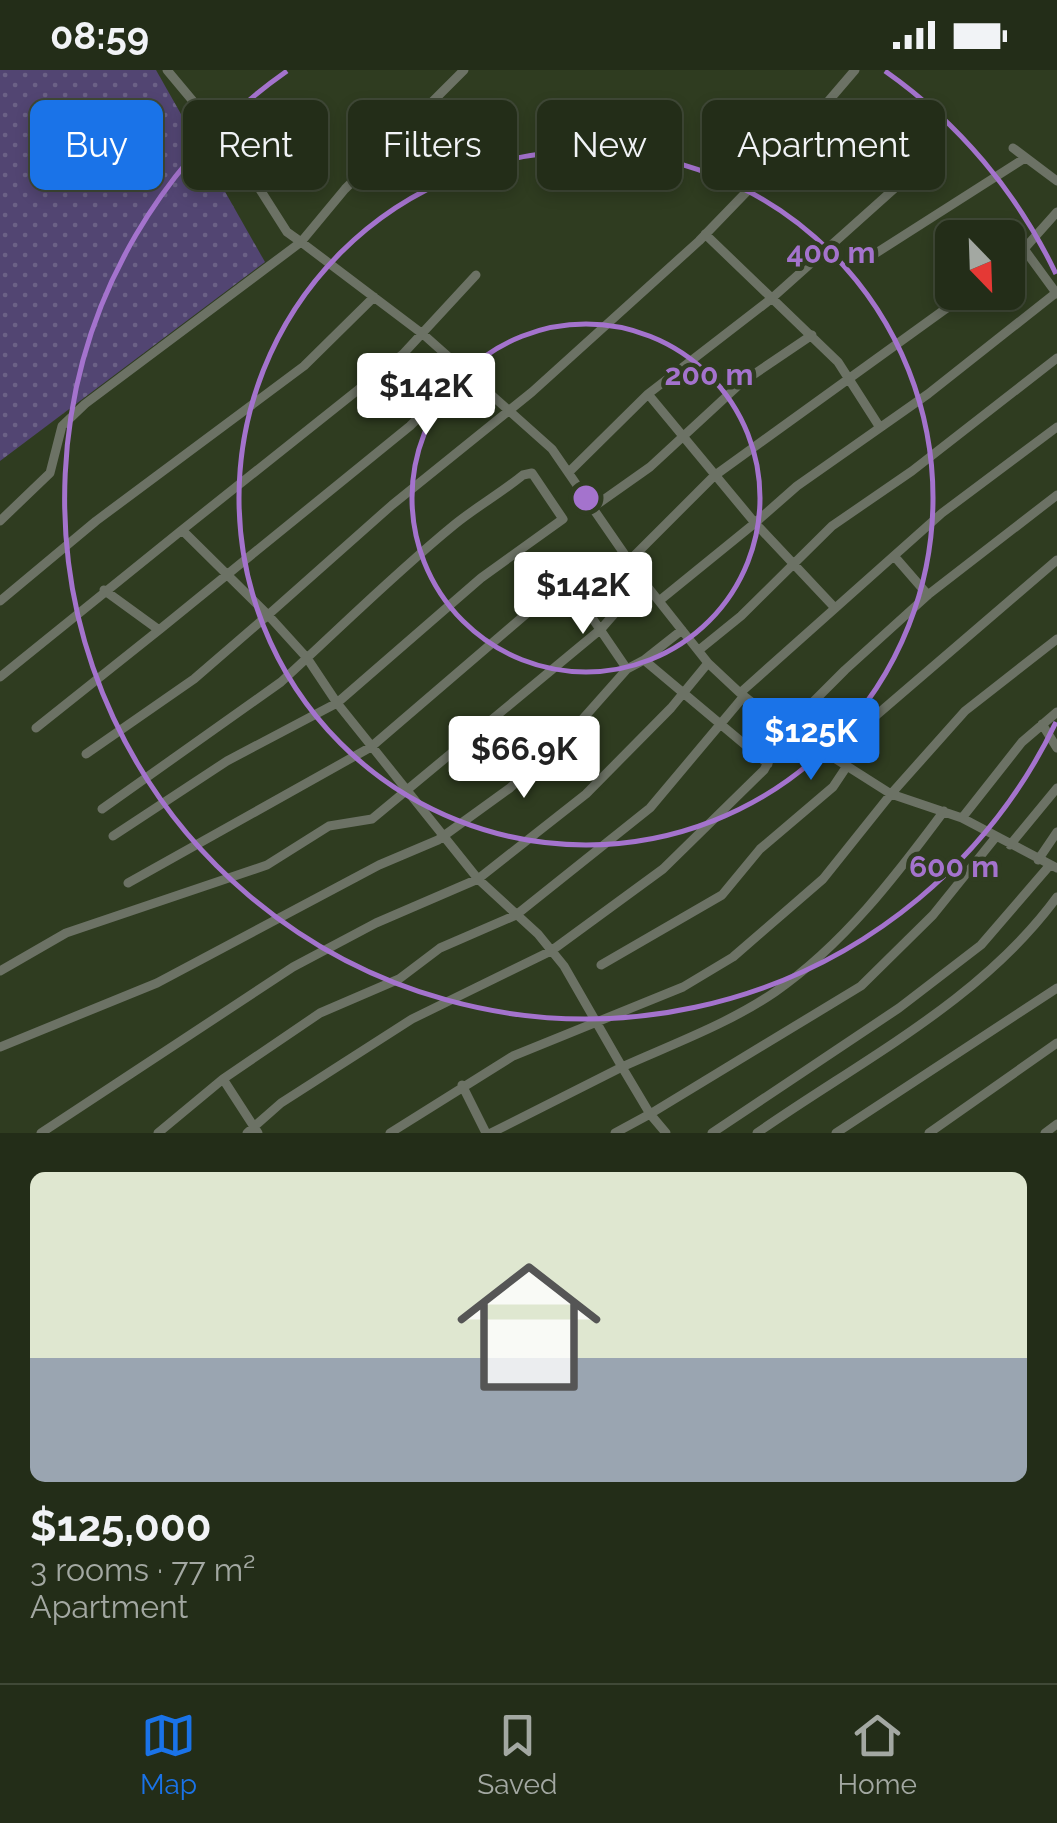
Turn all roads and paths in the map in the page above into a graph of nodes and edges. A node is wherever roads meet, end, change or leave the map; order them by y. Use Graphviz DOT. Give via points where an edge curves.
graph roads {
  1 [pos="168,70"];
  2 [pos="464,70"];
  3 [pos="855,70"];
  4 [pos="1013,148"];
  5 [pos="1025,158"];
  6 [pos="1057,180"];
  7 [pos="893,190"];
  8 [pos="1057,212"];
  9 [pos="705,234"];
  10 [pos="302,242"];
  11 [pos="1025,248"];
  12 [pos="1025,250"];
  13 [pos="873,255"];
  14 [pos="476,275"];
  15 [pos="1057,293"];
  16 [pos="374,297"];
  17 [pos="771,300"];
  18 [pos="945,310"];
  19 [pos="424,335"];
  20 [pos="812,335"];
  21 [pos="1057,358"];
  22 [pos="465,370"];
  23 [pos="850,380"];
  24 [pos="648,394"];
  25 [pos="509,411"];
  26 [pos="879,426"];
  27 [pos="1057,428"];
  28 [pos="680,437"];
  29 [pos="570,472"];
  30 [pos="714,476"];
  31 [pos="1057,495"];
  32 [pos="592,508"];
  33 [pos="0,520"];
  34 [pos="755,524"];
  35 [pos="182,530"];
  36 [pos="895,557"];
  37 [pos="1057,560"];
  38 [pos="629,561"];
  39 [pos="794,564"];
  40 [pos="229,575"];
  41 [pos="642,581"];
  42 [pos="104,590"];
  43 [pos="928,595"];
  44 [pos="659,601"];
  45 [pos="0,602"];
  46 [pos="834,608"];
  47 [pos="268,614"];
  48 [pos="601,629"];
  49 [pos="159,630"];
  50 [pos="682,630"];
  51 [pos="1057,638"];
  52 [pos="699,650"];
  53 [pos="308,658"];
  54 [pos="644,660"];
  55 [pos="708,663"];
  56 [pos="627,669"];
  57 [pos="0,677"];
  58 [pos="685,690"];
  59 [pos="742,694"];
  60 [pos="337,703"];
  61 [pos="1057,712"];
  62 [pos="720,724"];
  63 [pos="1042,724"];
  64 [pos="36,728"];
  65 [pos="787,728"];
  66 [pos="371,746"];
  67 [pos="1057,748"];
  68 [pos="86,754"];
  69 [pos="830,755"];
  70 [pos="768,764"];
  71 [pos="847,766"];
  72 [pos="1057,788"];
  73 [pos="405,790"];
  74 [pos="891,794"];
  75 [pos="102,809"];
  76 [pos="944,811"];
  77 [pos="962,818"];
  78 [pos="1057,832"];
  79 [pos="445,834"];
  80 [pos="113,836"];
  81 [pos="996,838"];
  82 [pos="1010,845"];
  83 [pos="1038,860"];
  84 [pos="1054,867"];
  85 [pos="478,878"];
  86 [pos="128,883"];
  87 [pos="1057,897"];
  88 [pos="516,915"];
  89 [pos="552,950"];
  90 [pos="602,965"];
  91 [pos="0,971"];
  92 [pos="1057,988"];
  93 [pos="597,1023"];
  94 [pos="1057,1042"];
  95 [pos="0,1048"];
  96 [pos="622,1067"];
  97 [pos="223,1080"];
  98 [pos="462,1085"];
  99 [pos="650,1114"];
  100 [pos="1057,1124"];
  101 [pos="256,1128"];
  102 [pos="42,1133"];
  103 [pos="158,1133"];
  104 [pos="247,1133"];
  105 [pos="390,1133"];
  106 [pos="489,1133"];
  107 [pos="615,1133"];
  108 [pos="666,1133"];
  109 [pos="712,1133"];
  110 [pos="757,1133"];
  111 [pos="836,1133"];
  112 [pos="930,1133"];
  113 [pos="1045,1133"];
  1 -- 10 [label="street" via="238,156 287,232"];
  2 -- 10 [label="street" via="345,189"];
  3 -- 9 [label="street"];
  4 -- 5 [label="street"];
  5 -- 6 [label="street"];
  5 -- 13 [label="street"];
  7 -- 17 [label="street"];
  8 -- 11 [label="street"];
  9 -- 17 [label="street"];
  9 -- 25 [label="street"];
  10 -- 16 [label="street"];
  10 -- 33 [label="street" via="85,404 62,426 50,473"];
  12 -- 15 [label="street"];
  14 -- 19 [label="street"];
  15 -- 26 [label="street"];
  16 -- 19 [label="street"];
  16 -- 45 [label="street" via="304,366 96,521"];
  17 -- 20 [label="street"];
  17 -- 24 [label="street"];
  18 -- 23 [label="street"];
  19 -- 22 [label="street"];
  19 -- 35 [label="street"];
  20 -- 23 [label="street"];
  20 -- 28 [label="street" via="741,383"];
  21 -- 39 [label="street" via="832,526"];
  22 -- 25 [label="street"];
  22 -- 40 [label="street" via="410,426"];
  23 -- 26 [label="street"];
  23 -- 30 [label="street"];
  24 -- 28 [label="street"];
  24 -- 29 [label="street"];
  25 -- 29 [label="street"];
  25 -- 47 [label="street"];
  26 -- 34 [label="street"];
  27 -- 36 [label="street" via="988,476"];
  28 -- 30 [label="street"];
  28 -- 32 [label="street"];
  29 -- 32 [label="street"];
  30 -- 34 [label="street"];
  30 -- 38 [label="street"];
  31 -- 43 [label="street"];
  32 -- 38 [label="street"];
  34 -- 39 [label="street"];
  34 -- 44 [label="street"];
  35 -- 40 [label="street"];
  35 -- 42 [label="street"];
  36 -- 43 [label="street"];
  36 -- 46 [label="street"];
  37 -- 69 [label="street"];
  38 -- 41 [label="street"];
  39 -- 46 [label="street"];
  39 -- 52 [label="street"];
  40 -- 47 [label="street"];
  40 -- 49 [label="street"];
  41 -- 44 [label="street"];
  41 -- 48 [label="street"];
  42 -- 49 [label="street"];
  42 -- 57 [label="street"];
  43 -- 65 [label="street"];
  44 -- 50 [label="street"];
  46 -- 59 [label="street"];
  47 -- 53 [label="street"];
  47 -- 68 [label="street" via="194,679"];
  48 -- 56 [label="street"];
  48 -- 66 [label="street" via="570,584 561,584"];
  48 -- 73 [label="street"];
  49 -- 64 [label="street"];
  50 -- 52 [label="street"];
  50 -- 54 [label="street"];
  51 -- 74 [label="street" via="965,711"];
  52 -- 55 [label="street"];
  53 -- 60 [label="street"];
  53 -- 60 [label="street" via="451,527 532,474 563,519 482,578"];
  53 -- 75 [label="street"];
  54 -- 56 [label="street"];
  54 -- 58 [label="street"];
  55 -- 58 [label="street"];
  55 -- 59 [label="street"];
  56 -- 79 [label="street" via="548,754"];
  58 -- 62 [label="street"];
  58 -- 85 [label="street" via="586,794"];
  59 -- 62 [label="street"];
  59 -- 65 [label="street"];
  60 -- 66 [label="street"];
  60 -- 80 [label="street" via="227,761"];
  61 -- 63 [label="street"];
  62 -- 70 [label="street"];
  62 -- 88 [label="street" via="650,808"];
  63 -- 67 [label="street"];
  63 -- 77 [label="street"];
  65 -- 69 [label="street"];
  65 -- 70 [label="street"];
  66 -- 73 [label="street"];
  66 -- 86 [label="street"];
  69 -- 71 [label="street"];
  70 -- 89 [label="street" via="679,855"];
  71 -- 74 [label="street"];
  71 -- 90 [label="street" via="834,788 760,849 722,895"];
  72 -- 82 [label="street"];
  73 -- 79 [label="street"];
  73 -- 91 [label="street" via="371,820 329,826 268,865 66,933"];
  74 -- 76 [label="street"];
  74 -- 93 [label="street" via="824,879 747,946 683,987"];
  76 -- 77 [label="street"];
  76 -- 96 [label="street" via="874,901 776,992"];
  77 -- 81 [label="street"];
  78 -- 83 [label="street"];
  79 -- 85 [label="street"];
  79 -- 95 [label="street" via="157,983"];
  81 -- 82 [label="street"];
  81 -- 99 [label="street" via="933,916 861,986"];
  82 -- 83 [label="street"];
  83 -- 84 [label="street"];
  84 -- 109 [label="street" via="981,945"];
  85 -- 88 [label="street"];
  85 -- 102 [label="street" via="293,967"];
  87 -- 110 [label="street" via="1027,938 935,1012"];
  88 -- 89 [label="street"];
  88 -- 97 [label="street" via="320,1013"];
  89 -- 93 [label="street"];
  89 -- 101 [label="street" via="412,1019"];
  92 -- 111 [label="street"];
  93 -- 96 [label="street"];
  93 -- 98 [label="street" via="513,1056"];
  94 -- 112 [label="street"];
  96 -- 99 [label="street"];
  96 -- 106 [label="street"];
  97 -- 101 [label="street"];
  97 -- 103 [label="street"];
  98 -- 105 [label="street"];
  98 -- 106 [label="street"];
  99 -- 107 [label="street"];
  99 -- 108 [label="street"];
  100 -- 113 [label="street"];
  101 -- 104 [label="street"];
}
